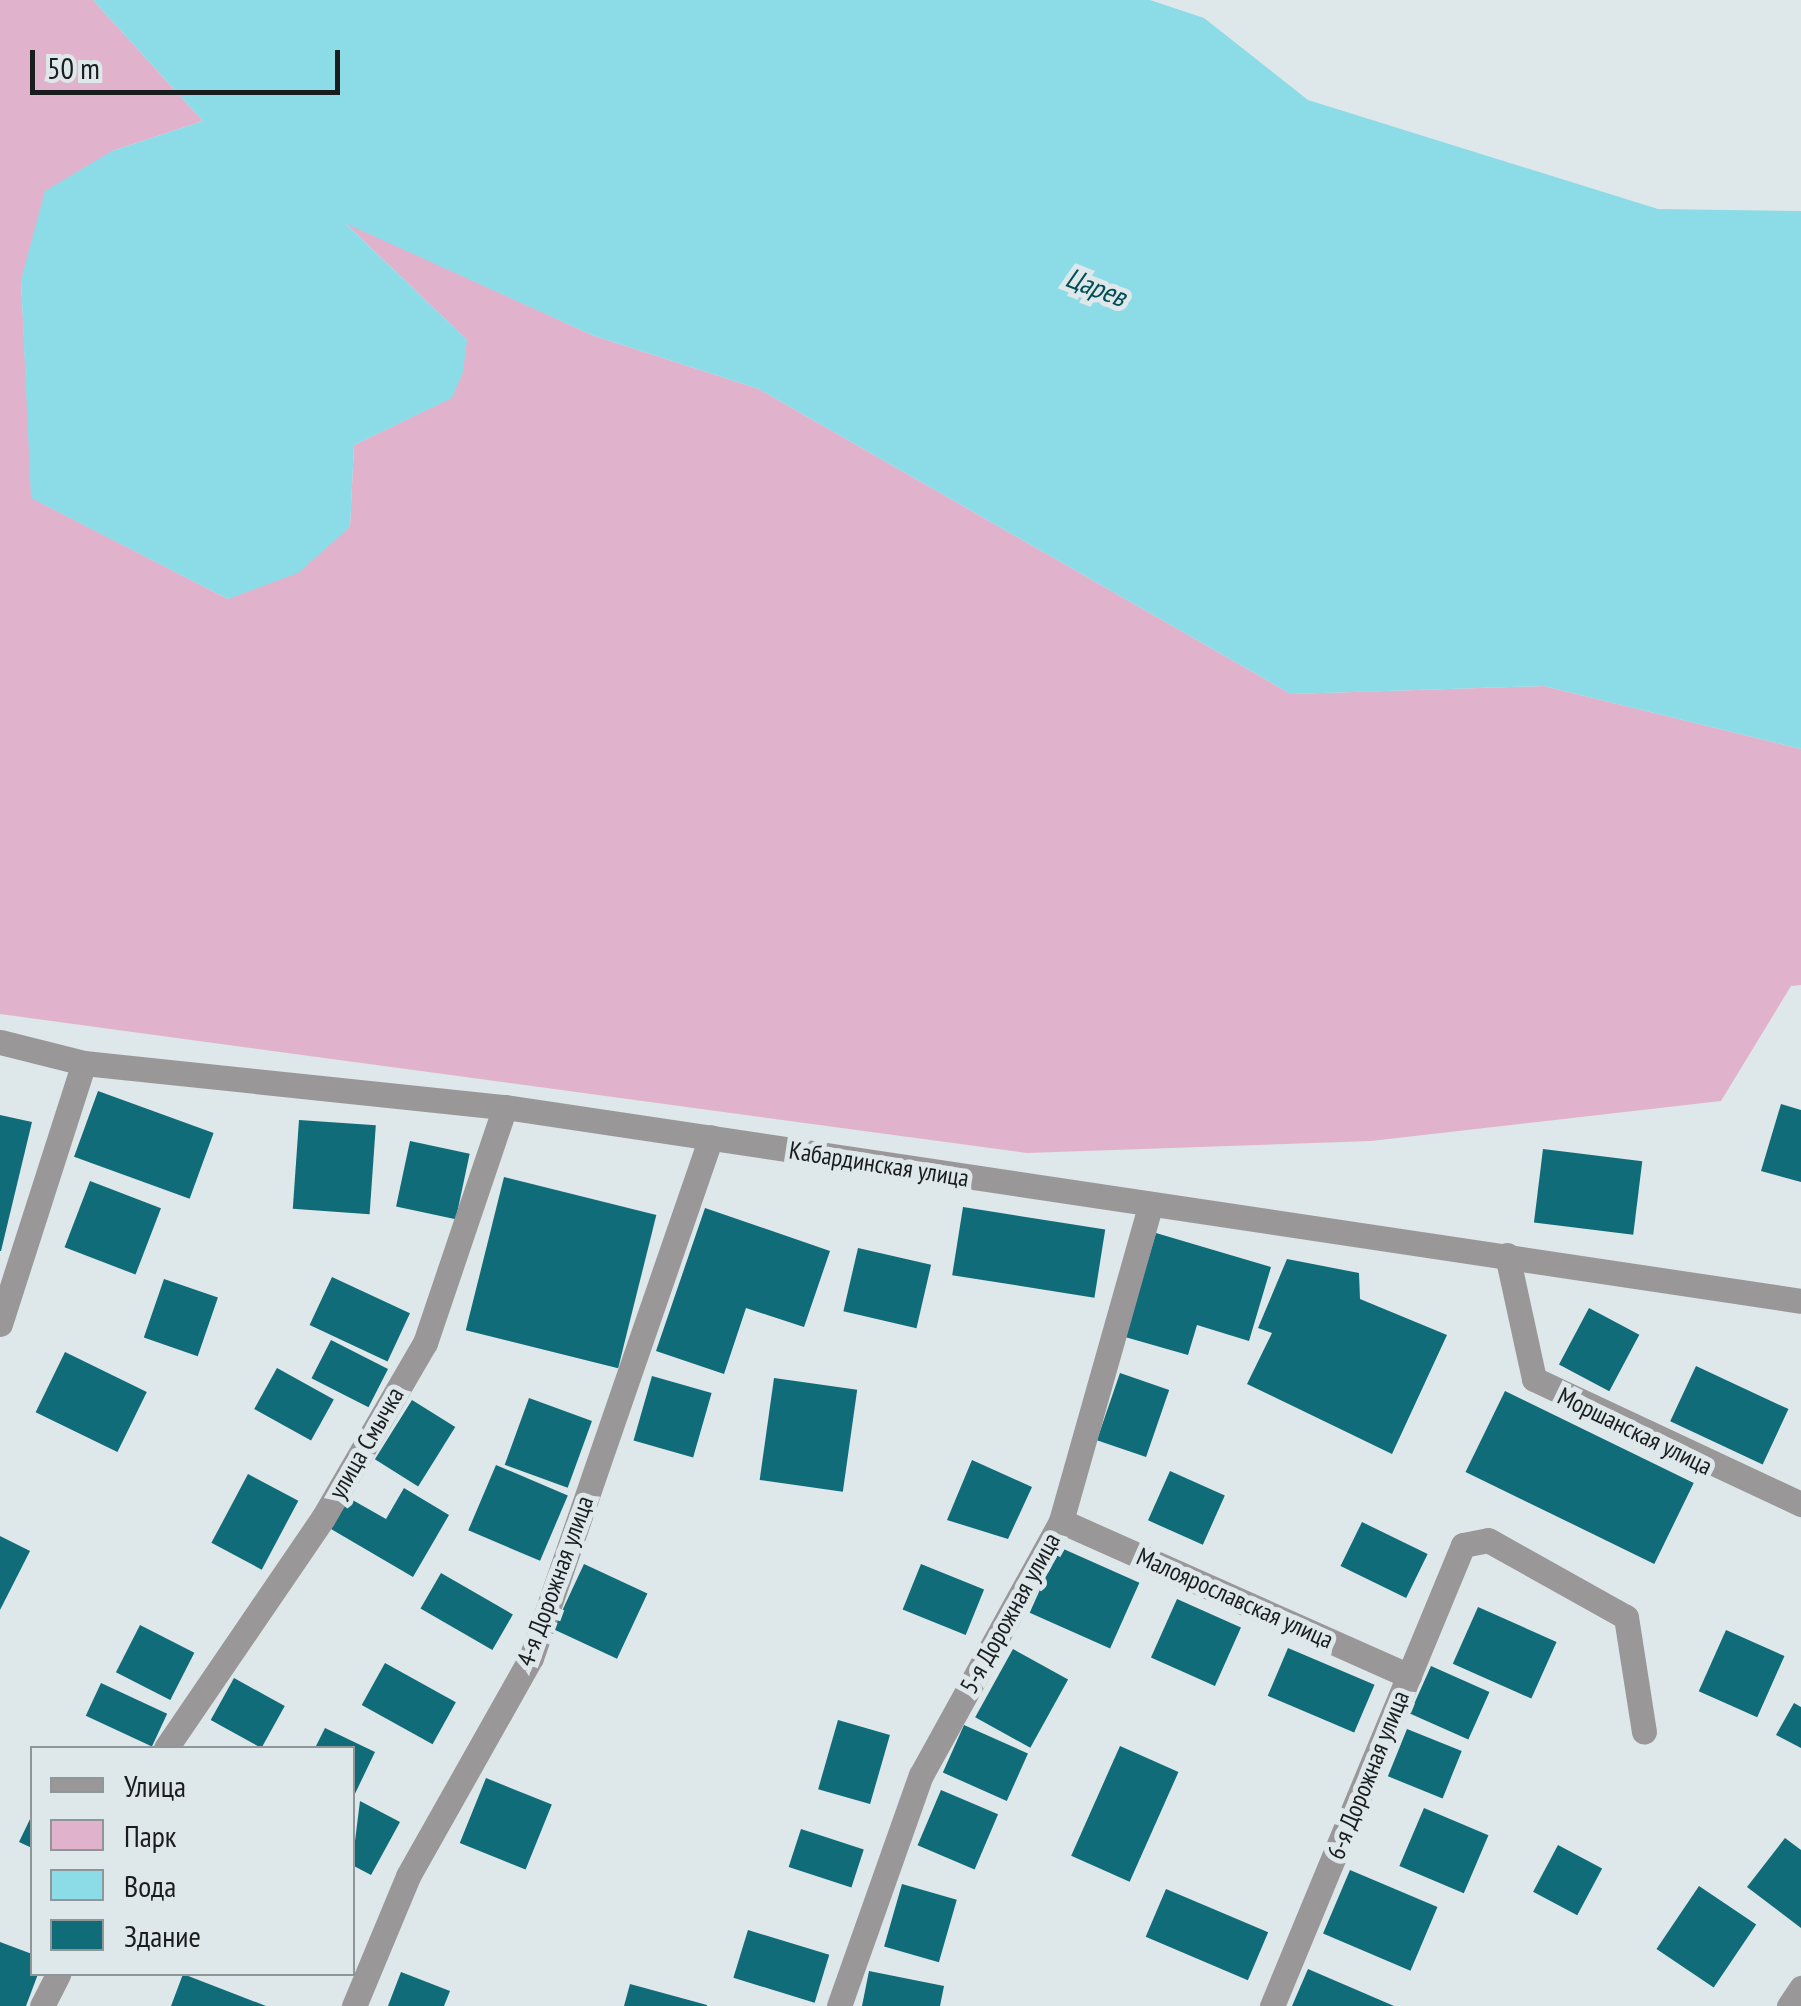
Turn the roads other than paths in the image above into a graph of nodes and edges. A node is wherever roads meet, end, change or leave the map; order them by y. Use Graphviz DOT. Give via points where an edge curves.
graph roads {
  1 [pos="0,1042"];
  2 [pos="84,1063"];
  3 [pos="504,1107"];
  4 [pos="711,1137"];
  5 [pos="1149,1209"];
  6 [pos="1507,1255"];
  7 [pos="1801,1302"];
  8 [pos="0,1324"];
  9 [pos="1801,1504"];
  10 [pos="1061,1521"];
  11 [pos="1409,1676"];
  12 [pos="1644,1732"];
  13 [pos="167,1746"];
  14 [pos="57,1976"];
  15 [pos="1801,1988"];
  16 [pos="42,2006"];
  17 [pos="354,2006"];
  18 [pos="839,2006"];
  19 [pos="1272,2006"];
  20 [pos="1789,2006"];
  1 -- 2 [label="street, Кабардинская улица"];
  2 -- 3 [label="street, Кабардинская улица"];
  2 -- 8 [label="street"];
  3 -- 4 [label="street, Кабардинская улица"];
  3 -- 13 [label="street, улица Смычка" via="425,1343 323,1518"];
  4 -- 5 [label="street, Кабардинская улица"];
  4 -- 17 [label="street, 4-я Дорожная улица" via="531,1658 408,1876"];
  5 -- 6 [label="street, Кабардинская улица"];
  5 -- 10 [label="street, 5-я Дорожная улица"];
  6 -- 7 [label="street, Кабардинская улица" via="1758,1290"];
  6 -- 9 [label="street, Моршанская улица" via="1534,1379"];
  10 -- 11 [label="street, Малоярославская улица"];
  10 -- 18 [label="street, 5-я Дорожная улица" via="921,1775"];
  11 -- 12 [label="street, 6-я Дорожная улица" via="1463,1544 1488,1540 1626,1618"];
  11 -- 19 [label="street, 6-я Дорожная улица"];
  14 -- 16 [label="street"];
  15 -- 20 [label="street"];
}
